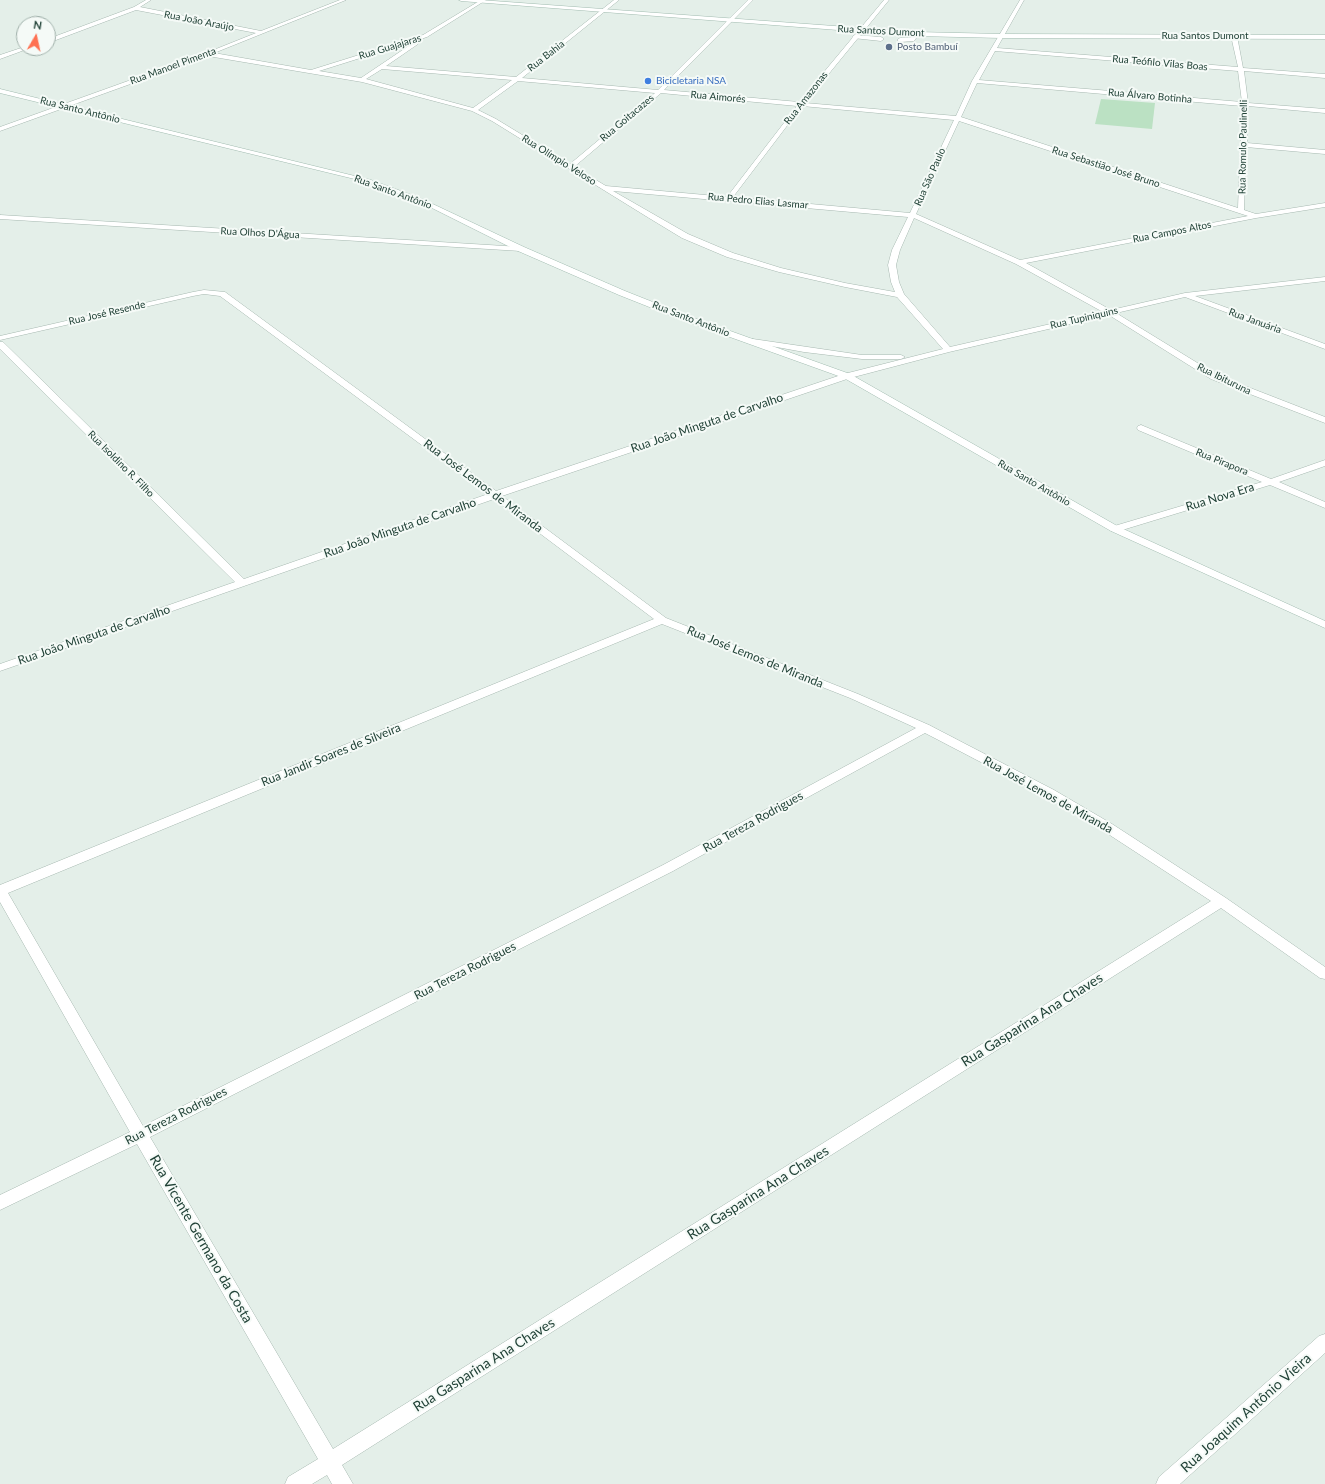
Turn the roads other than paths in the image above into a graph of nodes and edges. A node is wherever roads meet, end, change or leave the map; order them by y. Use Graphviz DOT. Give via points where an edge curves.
graph roads {
  1 [pos="149,0"];
  2 [pos="344,0"];
  3 [pos="462,0"];
  4 [pos="617,0"];
  5 [pos="751,0"];
  6 [pos="887,0"];
  7 [pos="1022,0"];
  8 [pos="483,1"];
  9 [pos="136,8"];
  10 [pos="602,11"];
  11 [pos="730,21"];
  12 [pos="860,31"];
  13 [pos="262,33"];
  14 [pos="916,34"];
  15 [pos="425,36"];
  16 [pos="1002,36"];
  17 [pos="1234,36"];
  18 [pos="1325,37"];
  19 [pos="56,38"];
  20 [pos="855,38"];
  21 [pos="881,39"];
  22 [pos="900,40"];
  23 [pos="994,49"];
  24 [pos="16,52"];
  25 [pos="208,54"];
  26 [pos="0,57"];
  27 [pos="382,67"];
  28 [pos="1241,69"];
  29 [pos="311,71"];
  30 [pos="1325,76"];
  31 [pos="362,80"];
  32 [pos="516,80"];
  33 [pos="975,81"];
  34 [pos="0,91"];
  35 [pos="658,92"];
  36 [pos="801,104"];
  37 [pos="1245,104"];
  38 [pos="62,106"];
  39 [pos="474,110"];
  40 [pos="1325,111"];
  41 [pos="957,118"];
  42 [pos="0,129"];
  43 [pos="1244,145"];
  44 [pos="1325,152"];
  45 [pos="570,167"];
  46 [pos="604,188"];
  47 [pos="729,198"];
  48 [pos="1325,205"];
  49 [pos="1241,211"];
  50 [pos="913,215"];
  51 [pos="1256,216"];
  52 [pos="0,217"];
  53 [pos="521,249"];
  54 [pos="1019,262"];
  55 [pos="1325,279"];
  56 [pos="215,293"];
  57 [pos="900,295"];
  58 [pos="1185,295"];
  59 [pos="1109,312"];
  60 [pos="0,338"];
  61 [pos="745,340"];
  62 [pos="0,344"];
  63 [pos="1325,347"];
  64 [pos="948,350"];
  65 [pos="918,357"];
  66 [pos="847,376"];
  67 [pos="1325,420"];
  68 [pos="1141,428"];
  69 [pos="1325,463"];
  70 [pos="1271,482"];
  71 [pos="495,495"];
  72 [pos="1325,505"];
  73 [pos="1115,529"];
  74 [pos="242,583"];
  75 [pos="662,620"];
  76 [pos="1325,625"];
  77 [pos="0,668"];
  78 [pos="925,728"];
  79 [pos="0,890"];
  80 [pos="1222,901"];
  81 [pos="1325,974"];
  82 [pos="140,1135"];
  83 [pos="0,1203"];
  84 [pos="1325,1342"];
  85 [pos="330,1462"];
  86 [pos="295,1484"];
  87 [pos="343,1484"];
  88 [pos="1166,1484"];
  1 -- 9 [label="street"];
  2 -- 13 [label="street, Rua Manoel Pimenta"];
  3 -- 8 [label="street, Rua Santos Dumont"];
  4 -- 10 [label="street, Rua Bahia"];
  5 -- 11 [label="street, Rua Goitacazes"];
  6 -- 12 [label="street, Rua Amazonas"];
  7 -- 16 [label="street, Rua São Paulo"];
  8 -- 10 [label="street, Rua Santos Dumont"];
  8 -- 15 [label="street, Rua Guajajaras"];
  9 -- 13 [label="street, Rua João Araújo"];
  9 -- 19 [label="street"];
  10 -- 11 [label="street, Rua Santos Dumont"];
  10 -- 32 [label="street, Rua Bahia"];
  11 -- 12 [label="street, Rua Santos Dumont"];
  11 -- 35 [label="street, Rua Goitacazes"];
  12 -- 14 [label="street, Rua Santos Dumont"];
  12 -- 20 [label="street, Rua Amazonas"];
  13 -- 25 [label="street, Rua Manoel Pimenta"];
  14 -- 16 [label="street, Rua Santos Dumont"];
  14 -- 22 [label="street" via="912,40"];
  15 -- 27 [label="street"];
  15 -- 29 [label="street, Rua Guajajaras"];
  16 -- 17 [label="street, Rua Santos Dumont"];
  16 -- 23 [label="street, Rua São Paulo"];
  17 -- 18 [label="street, Rua Santos Dumont"];
  17 -- 28 [label="street, Rua Romulo Paulinelli"];
  20 -- 21 [label="street"];
  20 -- 36 [label="street, Rua Amazonas"];
  23 -- 28 [label="street, Rua Teófilo Vilas Boas"];
  23 -- 33 [label="street, Rua São Paulo"];
  24 -- 26 [label="street"];
  25 -- 29 [label="street, Rua Olímpio Veloso"];
  25 -- 38 [label="street, Rua Manoel Pimenta"];
  27 -- 31 [label="street"];
  27 -- 32 [label="street, Rua Aimorés"];
  28 -- 30 [label="street, Rua Teófilo Vilas Boas"];
  28 -- 37 [label="street, Rua Romulo Paulinelli"];
  29 -- 31 [label="street, Rua Olímpio Veloso"];
  31 -- 39 [label="street, Rua Olímpio Veloso"];
  32 -- 35 [label="street, Rua Aimorés"];
  32 -- 39 [label="street, Rua Bahia"];
  33 -- 37 [label="street, Rua Álvaro Botinha"];
  33 -- 41 [label="street, Rua São Paulo"];
  34 -- 38 [label="street, Rua Santo Antônio"];
  35 -- 36 [label="street, Rua Aimorés"];
  35 -- 45 [label="street, Rua Goitacazes"];
  36 -- 41 [label="street, Rua Aimorés"];
  36 -- 47 [label="street, Rua Amazonas"];
  37 -- 40 [label="street, Rua Álvaro Botinha"];
  37 -- 43 [label="street, Rua Romulo Paulinelli"];
  38 -- 42 [label="street, Rua Manoel Pimenta"];
  38 -- 53 [label="street, Rua Santo Antônio" via="369,181 418,199"];
  39 -- 45 [label="street, Rua Olímpio Veloso"];
  41 -- 49 [label="street, Rua Sebastião José Bruno"];
  41 -- 50 [label="street, Rua São Paulo"];
  43 -- 44 [label="street"];
  43 -- 49 [label="street, Rua Romulo Paulinelli"];
  45 -- 46 [label="street, Rua Olímpio Veloso"];
  46 -- 47 [label="street, Rua Pedro Elias Lasmar"];
  46 -- 57 [label="street, Rua Olímpio Veloso" via="685,236 730,255 780,270"];
  47 -- 50 [label="street, Rua Pedro Elias Lasmar"];
  48 -- 51 [label="street, Rua Campos Altos"];
  49 -- 51 [label="street, Rua Sebastião José Bruno"];
  50 -- 54 [label="street"];
  50 -- 57 [label="street, Rua São Paulo" via="892,264"];
  51 -- 54 [label="street, Rua Campos Altos"];
  52 -- 53 [label="street, Rua Olhos D'Água"];
  53 -- 61 [label="street, Rua Santo Antônio" via="622,293"];
  54 -- 59 [label="street"];
  55 -- 58 [label="street, Rua Tupiniquins"];
  56 -- 60 [label="street, Rua José Resende" via="193,294"];
  56 -- 71 [label="street, Rua José Lemos de Miranda" via="228,297"];
  57 -- 64 [label="street, Rua São Paulo"];
  58 -- 59 [label="street, Rua Tupiniquins"];
  58 -- 63 [label="street, Rua Januária"];
  59 -- 64 [label="street, Rua Tupiniquins"];
  59 -- 67 [label="street, Rua Ibituruna" via="1214,377"];
  61 -- 65 [label="street, Rua Santo Antônio" via="862,357"];
  61 -- 66 [label="street, Rua Santo Antônio"];
  62 -- 74 [label="street, Rua Isoldino R. Filho"];
  64 -- 65 [label="street, Rua Tupiniquins"];
  65 -- 66 [label="street, Rua Tupiniquins"];
  66 -- 71 [label="street, Rua João Minguta de Carvalho"];
  66 -- 73 [label="street, Rua Santo Antônio"];
  68 -- 70 [label="street, Rua Pirapora"];
  69 -- 70 [label="street, Rua Nova Era"];
  70 -- 72 [label="street, Rua Pirapora"];
  70 -- 73 [label="street, Rua Nova Era"];
  71 -- 74 [label="street, Rua João Minguta de Carvalho"];
  71 -- 75 [label="street, Rua José Lemos de Miranda"];
  73 -- 76 [label="street, Rua Santo Antônio"];
  74 -- 77 [label="street, Rua João Minguta de Carvalho"];
  75 -- 78 [label="street, Rua José Lemos de Miranda" via="854,696"];
  75 -- 79 [label="street, Rua Jandir Soares de Silveira"];
  78 -- 80 [label="street, Rua José Lemos de Miranda" via="1050,793"];
  78 -- 82 [label="street, Rua Tereza Rodrigues" via="668,868"];
  79 -- 82 [label="street, Rua Vicente Germano da Costa"];
  80 -- 81 [label="street, Rua José Lemos de Miranda"];
  80 -- 85 [label="street, Rua Gasparina Ana Chaves"];
  82 -- 83 [label="street, Rua Tereza Rodrigues"];
  82 -- 85 [label="street, Rua Vicente Germano da Costa"];
  84 -- 88 [label="street, Rua Joaquim Antônio Vieira"];
  85 -- 86 [label="street, Rua Gasparina Ana Chaves"];
  85 -- 87 [label="street, Rua Vicente Germano da Costa"];
}
